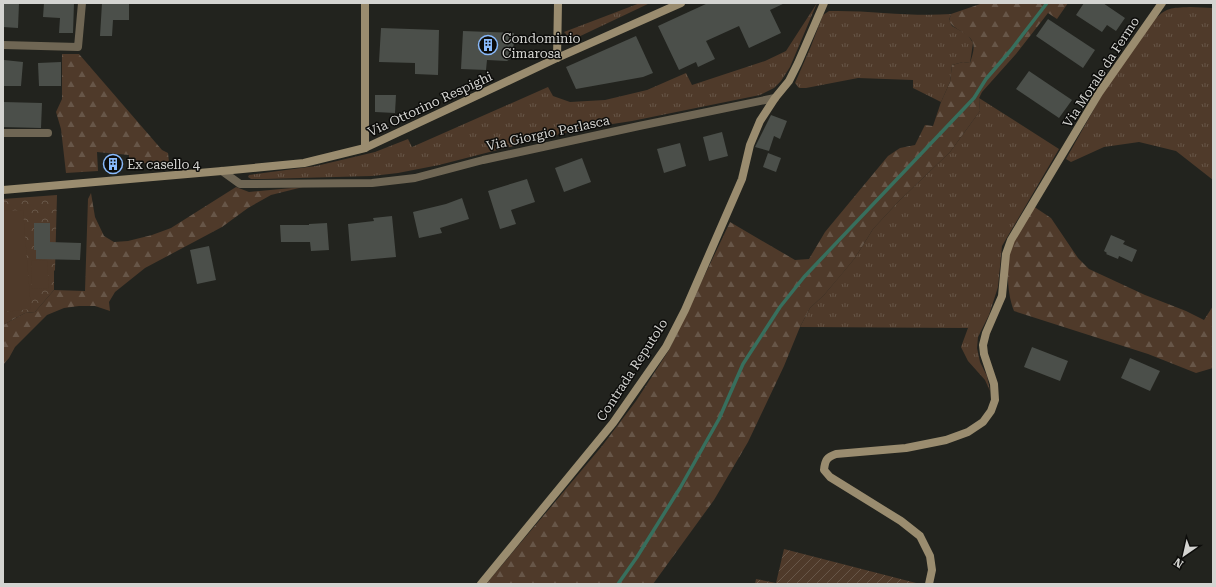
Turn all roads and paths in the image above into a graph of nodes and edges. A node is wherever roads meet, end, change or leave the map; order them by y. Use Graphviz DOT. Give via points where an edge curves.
graph roads {
  1 [pos="82,3"];
  2 [pos="365,3"];
  3 [pos="558,3"];
  4 [pos="681,3"];
  5 [pos="824,3"];
  6 [pos="1162,3"];
  7 [pos="3,45"];
  8 [pos="557,58"];
  9 [pos="775,98"];
  10 [pos="48,132"];
  11 [pos="3,133"];
  12 [pos="364,148"];
  13 [pos="222,172"];
  14 [pos="3,190"];
  15 [pos="481,584"];
  16 [pos="929,584"];
  1 -- 7 [label="street" via="78,47"];
  2 -- 12 [label="street"];
  3 -- 8 [label="street"];
  4 -- 8 [label="street, Via Ottorino Respighi"];
  5 -- 9 [label="street" via="789,81"];
  6 -- 16 [label="street, Via Morale da Fermo" via="1099,93 1011,240 1006,254 1002,296 983,345 994,384 995,400 983,422 968,432 946,440 906,448 836,454 825,462 824,470 830,477 901,521 920,536 930,556 932,570"];
  8 -- 12 [label="street, Via Ottorino Respighi"];
  9 -- 13 [label="street, Via Giorgio Perlasca" via="483,160 415,178 372,183 240,184"];
  9 -- 15 [label="street, Contrada Reputolo" via="760,121 750,145 742,179 685,310 666,347 613,423"];
  10 -- 11 [label="street"];
  12 -- 13 [label="street, Via Ottorino Respighi" via="304,163"];
  13 -- 14 [label="street, Via Ottorino Respighi"];
}
